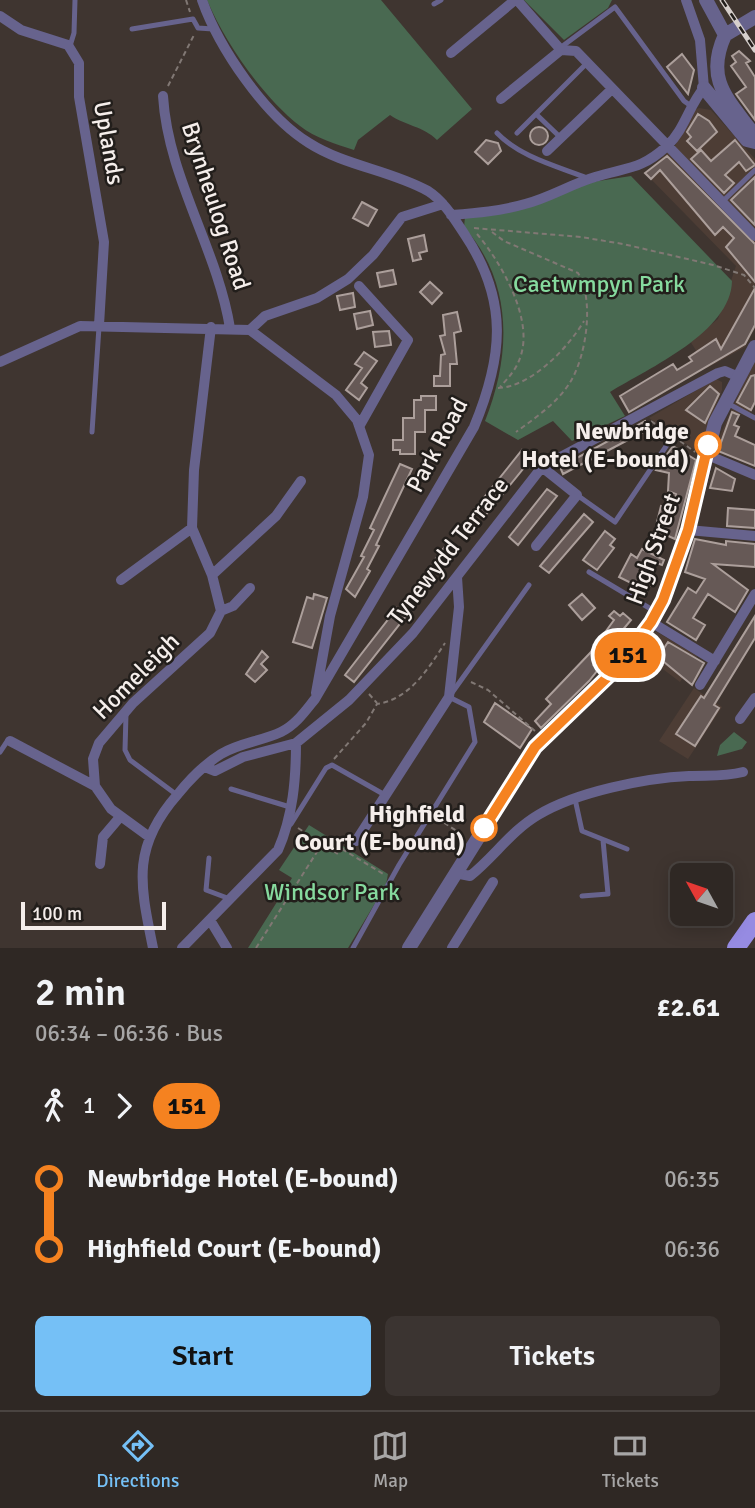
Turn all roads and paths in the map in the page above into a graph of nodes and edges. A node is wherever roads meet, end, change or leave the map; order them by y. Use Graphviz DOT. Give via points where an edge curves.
graph roads {
  1 [pos="75,0"];
  2 [pos="186,0"];
  3 [pos="202,0"];
  4 [pos="441,0"];
  5 [pos="516,0"];
  6 [pos="686,0"];
  7 [pos="706,0"];
  8 [pos="434,4"];
  9 [pos="0,5"];
  10 [pos="0,14"];
  11 [pos="755,17"];
  12 [pos="193,19"];
  13 [pos="198,28"];
  14 [pos="132,29"];
  15 [pos="214,29"];
  16 [pos="724,35"];
  17 [pos="70,46"];
  18 [pos="561,49"];
  19 [pos="451,53"];
  20 [pos="587,63"];
  21 [pos="704,88"];
  22 [pos="612,89"];
  23 [pos="163,96"];
  24 [pos="501,99"];
  25 [pos="691,106"];
  26 [pos="536,114"];
  27 [pos="497,133"];
  28 [pos="517,133"];
  29 [pos="755,136"];
  30 [pos="561,138"];
  31 [pos="755,142"];
  32 [pos="667,146"];
  33 [pos="547,152"];
  34 [pos="755,170"];
  35 [pos="590,179"];
  36 [pos="722,202"];
  37 [pos="443,204"];
  38 [pos="451,215"];
  39 [pos="491,232"];
  40 [pos="755,236"];
  41 [pos="359,286"];
  42 [pos="755,288"];
  43 [pos="585,320"];
  44 [pos="99,325"];
  45 [pos="211,327"];
  46 [pos="230,328"];
  47 [pos="250,330"];
  48 [pos="755,346"];
  49 [pos="0,362"];
  50 [pos="746,374"];
  51 [pos="495,388"];
  52 [pos="725,402"];
  53 [pos="755,418"];
  54 [pos="360,425"];
  55 [pos="92,432"];
  56 [pos="516,432"];
  57 [pos="673,436"];
  58 [pos="705,454"];
  59 [pos="542,467"];
  60 [pos="755,475"];
  61 [pos="300,481"];
  62 [pos="577,495"];
  63 [pos="192,528"];
  64 [pos="688,530"];
  65 [pos="755,536"];
  66 [pos="536,546"];
  67 [pos="589,572"];
  68 [pos="212,575"];
  69 [pos="457,577"];
  70 [pos="121,580"];
  71 [pos="529,584"];
  72 [pos="250,588"];
  73 [pos="755,594"];
  74 [pos="221,611"];
  75 [pos="653,617"];
  76 [pos="447,639"];
  77 [pos="715,661"];
  78 [pos="463,678"];
  79 [pos="700,685"];
  80 [pos="362,686"];
  81 [pos="449,697"];
  82 [pos="755,698"];
  83 [pos="316,699"];
  84 [pos="377,704"];
  85 [pos="127,711"];
  86 [pos="740,719"];
  87 [pos="544,739"];
  88 [pos="10,741"];
  89 [pos="296,743"];
  90 [pos="0,752"];
  91 [pos="205,767"];
  92 [pos="326,768"];
  93 [pos="743,772"];
  94 [pos="94,786"];
  95 [pos="231,789"];
  96 [pos="177,795"];
  97 [pos="385,795"];
  98 [pos="575,799"];
  99 [pos="290,807"];
  100 [pos="430,814"];
  101 [pos="120,817"];
  102 [pos="288,828"];
  103 [pos="148,836"];
  104 [pos="603,840"];
  105 [pos="356,841"];
  106 [pos="474,843"];
  107 [pos="322,844"];
  108 [pos="341,848"];
  109 [pos="627,849"];
  110 [pos="209,858"];
  111 [pos="100,864"];
  112 [pos="455,873"];
  113 [pos="392,879"];
  114 [pos="493,882"];
  115 [pos="582,896"];
  116 [pos="230,899"];
  117 [pos="210,920"];
  118 [pos="755,921"];
  119 [pos="153,948"];
  120 [pos="182,948"];
  121 [pos="227,948"];
  122 [pos="256,948"];
  123 [pos="352,948"];
  124 [pos="409,948"];
  125 [pos="452,948"];
  126 [pos="736,948"];
  1 -- 17 [label="lane"];
  2 -- 12 [label="path"];
  3 -- 15 [label="street, Park Road"];
  4 -- 8 [label="lane"];
  5 -- 18 [label="street"];
  5 -- 19 [label="street"];
  6 -- 21 [label="street" via="700,40"];
  7 -- 16 [label="street"];
  9 -- 10 [label="street"];
  10 -- 17 [label="street" via="21,30"];
  11 -- 16 [label="street"];
  12 -- 13 [label="lane"];
  12 -- 14 [label="lane"];
  13 -- 15 [label="lane"];
  13 -- 23 [label="path"];
  15 -- 37 [label="street, Park Road" via="258,93 310,144 388,172 430,192"];
  16 -- 29 [label="street" via="715,69 727,97"];
  17 -- 44 [label="street, Uplands" via="79,63 79,97 104,242"];
  18 -- 20 [label="street" via="576,51"];
  18 -- 24 [label="street"];
  18 -- 25 [label="lane" via="615,7"];
  20 -- 22 [label="street"];
  20 -- 26 [label="lane"];
  21 -- 25 [label="street"];
  21 -- 31 [label="street" via="747,140"];
  22 -- 30 [label="street"];
  22 -- 32 [label="street"];
  23 -- 46 [label="street, Brynheulog Road" via="183,185 217,272"];
  25 -- 32 [label="street" via="679,133"];
  26 -- 28 [label="lane"];
  26 -- 30 [label="lane"];
  27 -- 35 [label="lane" via="535,158"];
  30 -- 33 [label="street"];
  32 -- 35 [label="street" via="636,169"];
  32 -- 36 [label="street"];
  34 -- 36 [label="lane"];
  35 -- 38 [label="street" via="527,204"];
  36 -- 40 [label="street"];
  37 -- 38 [label="street, Park Road"];
  37 -- 47 [label="street" via="402,217 348,279 317,298 265,316"];
  38 -- 51 [label="street, Park Road" via="481,262 494,297 498,342"];
  39 -- 42 [label="path" via="624,244 744,275"];
  39 -- 43 [label="path" via="578,273 584,282"];
  39 -- 51 [label="path" via="472,228 508,281 522,328 522,353 514,372"];
  41 -- 54 [label="street" via="408,340"];
  43 -- 51 [label="path" via="524,384"];
  43 -- 56 [label="path" via="580,358 570,384"];
  44 -- 45 [label="street"];
  44 -- 49 [label="street" via="80,326"];
  44 -- 55 [label="lane"];
  45 -- 46 [label="street"];
  45 -- 63 [label="street"];
  46 -- 47 [label="street"];
  47 -- 54 [label="street" via="335,395"];
  48 -- 50 [label="street, High Street"];
  50 -- 52 [label="street, High Street"];
  50 -- 59 [label="street, Tynewydd Terrace" via="718,373"];
  51 -- 83 [label="street, Park Road"];
  52 -- 53 [label="lane"];
  52 -- 58 [label="street, High Street"];
  54 -- 83 [label="street" via="369,455 363,497 330,617"];
  57 -- 62 [label="lane" via="615,523"];
  58 -- 60 [label="street"];
  58 -- 64 [label="street, High Street"];
  59 -- 62 [label="street"];
  59 -- 69 [label="street, Tynewydd Terrace"];
  61 -- 68 [label="street" via="276,516"];
  62 -- 66 [label="street"];
  63 -- 68 [label="street"];
  63 -- 70 [label="street"];
  64 -- 65 [label="street"];
  64 -- 75 [label="street, High Street"];
  67 -- 75 [label="lane"];
  68 -- 74 [label="street"];
  69 -- 80 [label="street, Tynewydd Terrace" via="413,633"];
  69 -- 81 [label="street" via="460,607"];
  71 -- 78 [label="lane"];
  72 -- 74 [label="street, Homeleigh" via="233,606"];
  73 -- 77 [label="street"];
  74 -- 85 [label="street, Homeleigh" via="210,633"];
  75 -- 77 [label="street"];
  75 -- 87 [label="street, High Street" via="616,669"];
  76 -- 84 [label="path" via="420,679 394,701"];
  77 -- 79 [label="street"];
  78 -- 81 [label="lane"];
  78 -- 87 [label="path" via="488,690"];
  80 -- 84 [label="path"];
  80 -- 89 [label="street, Tynewydd Terrace"];
  81 -- 97 [label="street"];
  81 -- 100 [label="lane" via="469,707 475,742"];
  82 -- 86 [label="street"];
  83 -- 91 [label="street, Park Road" via="284,731 222,753"];
  84 -- 92 [label="path" via="356,737"];
  85 -- 94 [label="street, Homeleigh" via="99,743 93,759"];
  85 -- 96 [label="lane" via="125,750 130,760"];
  87 -- 106 [label="street, High Street"];
  88 -- 90 [label="lane"];
  88 -- 94 [label="street"];
  89 -- 91 [label="street, Tynewydd Terrace" via="243,757 215,771"];
  89 -- 99 [label="street"];
  91 -- 96 [label="street"];
  92 -- 97 [label="lane" via="332,765"];
  92 -- 102 [label="lane"];
  93 -- 98 [label="street" via="629,783"];
  94 -- 101 [label="street"];
  95 -- 99 [label="lane"];
  96 -- 103 [label="street"];
  97 -- 105 [label="street"];
  98 -- 104 [label="lane" via="579,827"];
  98 -- 112 [label="street" via="538,815 512,834 470,876"];
  99 -- 102 [label="street"];
  100 -- 106 [label="path"];
  100 -- 113 [label="lane"];
  101 -- 103 [label="street"];
  101 -- 111 [label="street" via="103,836"];
  102 -- 107 [label="path"];
  102 -- 116 [label="street" via="278,849"];
  103 -- 119 [label="street" via="141,867 142,894"];
  104 -- 109 [label="lane"];
  104 -- 115 [label="lane" via="608,894"];
  105 -- 108 [label="path"];
  106 -- 112 [label="street, High Street"];
  107 -- 108 [label="path" via="338,854"];
  107 -- 122 [label="path"];
  108 -- 113 [label="path"];
  110 -- 116 [label="lane" via="206,890"];
  112 -- 124 [label="street, High Street"];
  113 -- 123 [label="lane"];
  114 -- 125 [label="street"];
  116 -- 117 [label="street"];
  117 -- 120 [label="street"];
  117 -- 121 [label="street"];
  118 -- 126 [label="main road"];
}
